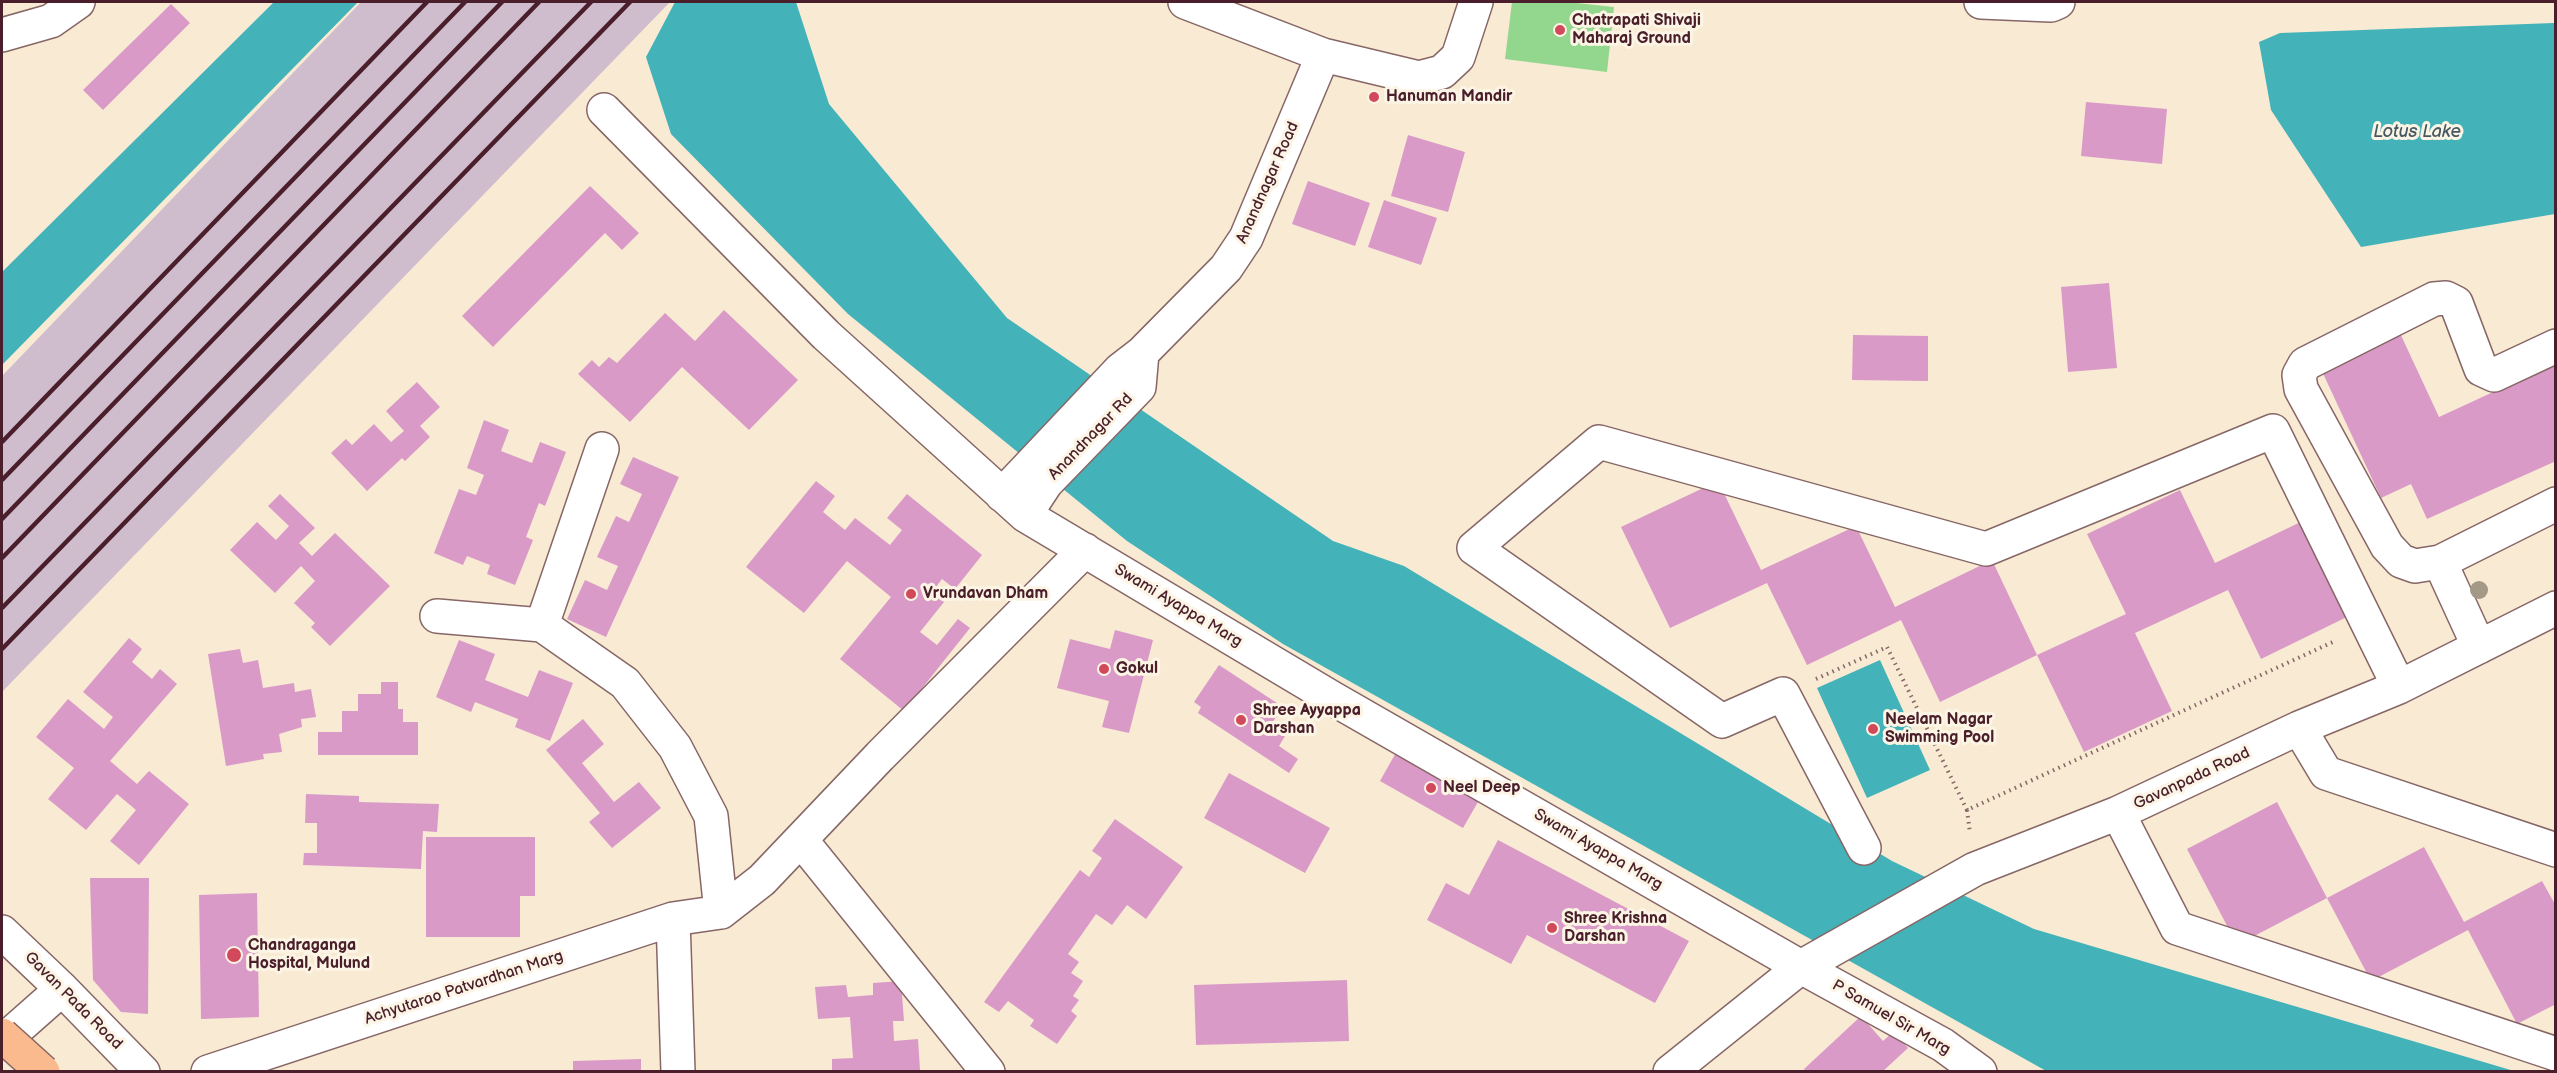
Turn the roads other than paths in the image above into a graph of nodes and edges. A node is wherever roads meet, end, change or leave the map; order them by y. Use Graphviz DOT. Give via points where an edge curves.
graph roads {
  1 [pos="78,2"];
  2 [pos="1185,2"];
  3 [pos="1476,2"];
  4 [pos="1981,2"];
  5 [pos="2058,2"];
  6 [pos="44,11"];
  7 [pos="2,35"];
  8 [pos="1323,55"];
  9 [pos="604,110"];
  10 [pos="2556,346"];
  11 [pos="1131,362"];
  12 [pos="602,449"];
  13 [pos="2556,504"];
  14 [pos="1013,505"];
  15 [pos="1085,550"];
  16 [pos="2440,562"];
  17 [pos="2556,608"];
  18 [pos="437,616"];
  19 [pos="542,625"];
  20 [pos="2479,647"];
  21 [pos="2399,687"];
  22 [pos="2299,728"];
  23 [pos="2118,813"];
  24 [pos="801,840"];
  25 [pos="1864,848"];
  26 [pos="2556,849"];
  27 [pos="721,912"];
  28 [pos="673,918"];
  29 [pos="2,932"];
  30 [pos="1801,967"];
  31 [pos="63,989"];
  32 [pos="2,1035"];
  33 [pos="2,1042"];
  34 [pos="2556,1054"];
  35 [pos="43,1071"];
  36 [pos="143,1071"];
  37 [pos="208,1071"];
  38 [pos="678,1071"];
  39 [pos="988,1071"];
  40 [pos="1670,1071"];
  41 [pos="1980,1071"];
  1 -- 6 [label="street"];
  2 -- 8 [label="street"];
  3 -- 8 [label="street" via="1458,57 1442,72 1419,78"];
  4 -- 5 [label="street"];
  6 -- 7 [label="street"];
  8 -- 11 [label="street, Anandnagar Road" via="1246,238 1226,268"];
  9 -- 14 [label="street, Swami Ayappa Marg" via="826,335"];
  10 -- 16 [label="street" via="2494,375 2481,369 2456,303 2446,298 2434,299 2305,364 2299,375 2301,389 2387,546 2408,564"];
  11 -- 14 [label="street, Anandnagar Rd" via="1139,387 1037,475"];
  12 -- 19 [label="street"];
  13 -- 16 [label="street"];
  14 -- 15 [label="street, Swami Ayappa Marg"];
  15 -- 24 [label="street"];
  15 -- 30 [label="street, Swami Ayappa Marg" via="1332,698"];
  16 -- 20 [label="street"];
  17 -- 20 [label="street, Gavanpada Road"];
  18 -- 19 [label="street"];
  19 -- 27 [label="street" via="625,683 675,747 711,816"];
  20 -- 21 [label="street, Gavanpada Road"];
  21 -- 22 [label="street, Gavanpada Road"];
  21 -- 25 [label="street" via="2273,431 1986,549 1599,442 1474,548 1722,721 1783,694"];
  22 -- 23 [label="street, Gavanpada Road"];
  22 -- 26 [label="street" via="2326,772"];
  23 -- 30 [label="street, Gavanpada Road" via="1975,869"];
  23 -- 34 [label="street" via="2177,928"];
  24 -- 27 [label="street" via="762,880"];
  24 -- 39 [label="street"];
  27 -- 28 [label="street, Achyutarao Patvardhan Marg"];
  28 -- 37 [label="street, Achyutarao Patvardhan Marg"];
  28 -- 38 [label="street"];
  29 -- 31 [label="street, Gavan Pada Road"];
  30 -- 40 [label="street, Gavanpada Road"];
  30 -- 41 [label="street, P Samuel Sir Marg" via="1943,1045"];
  31 -- 33 [label="street"];
  31 -- 36 [label="street, Gavan Pada Road"];
  32 -- 35 [label="main road, bridge"];
}
